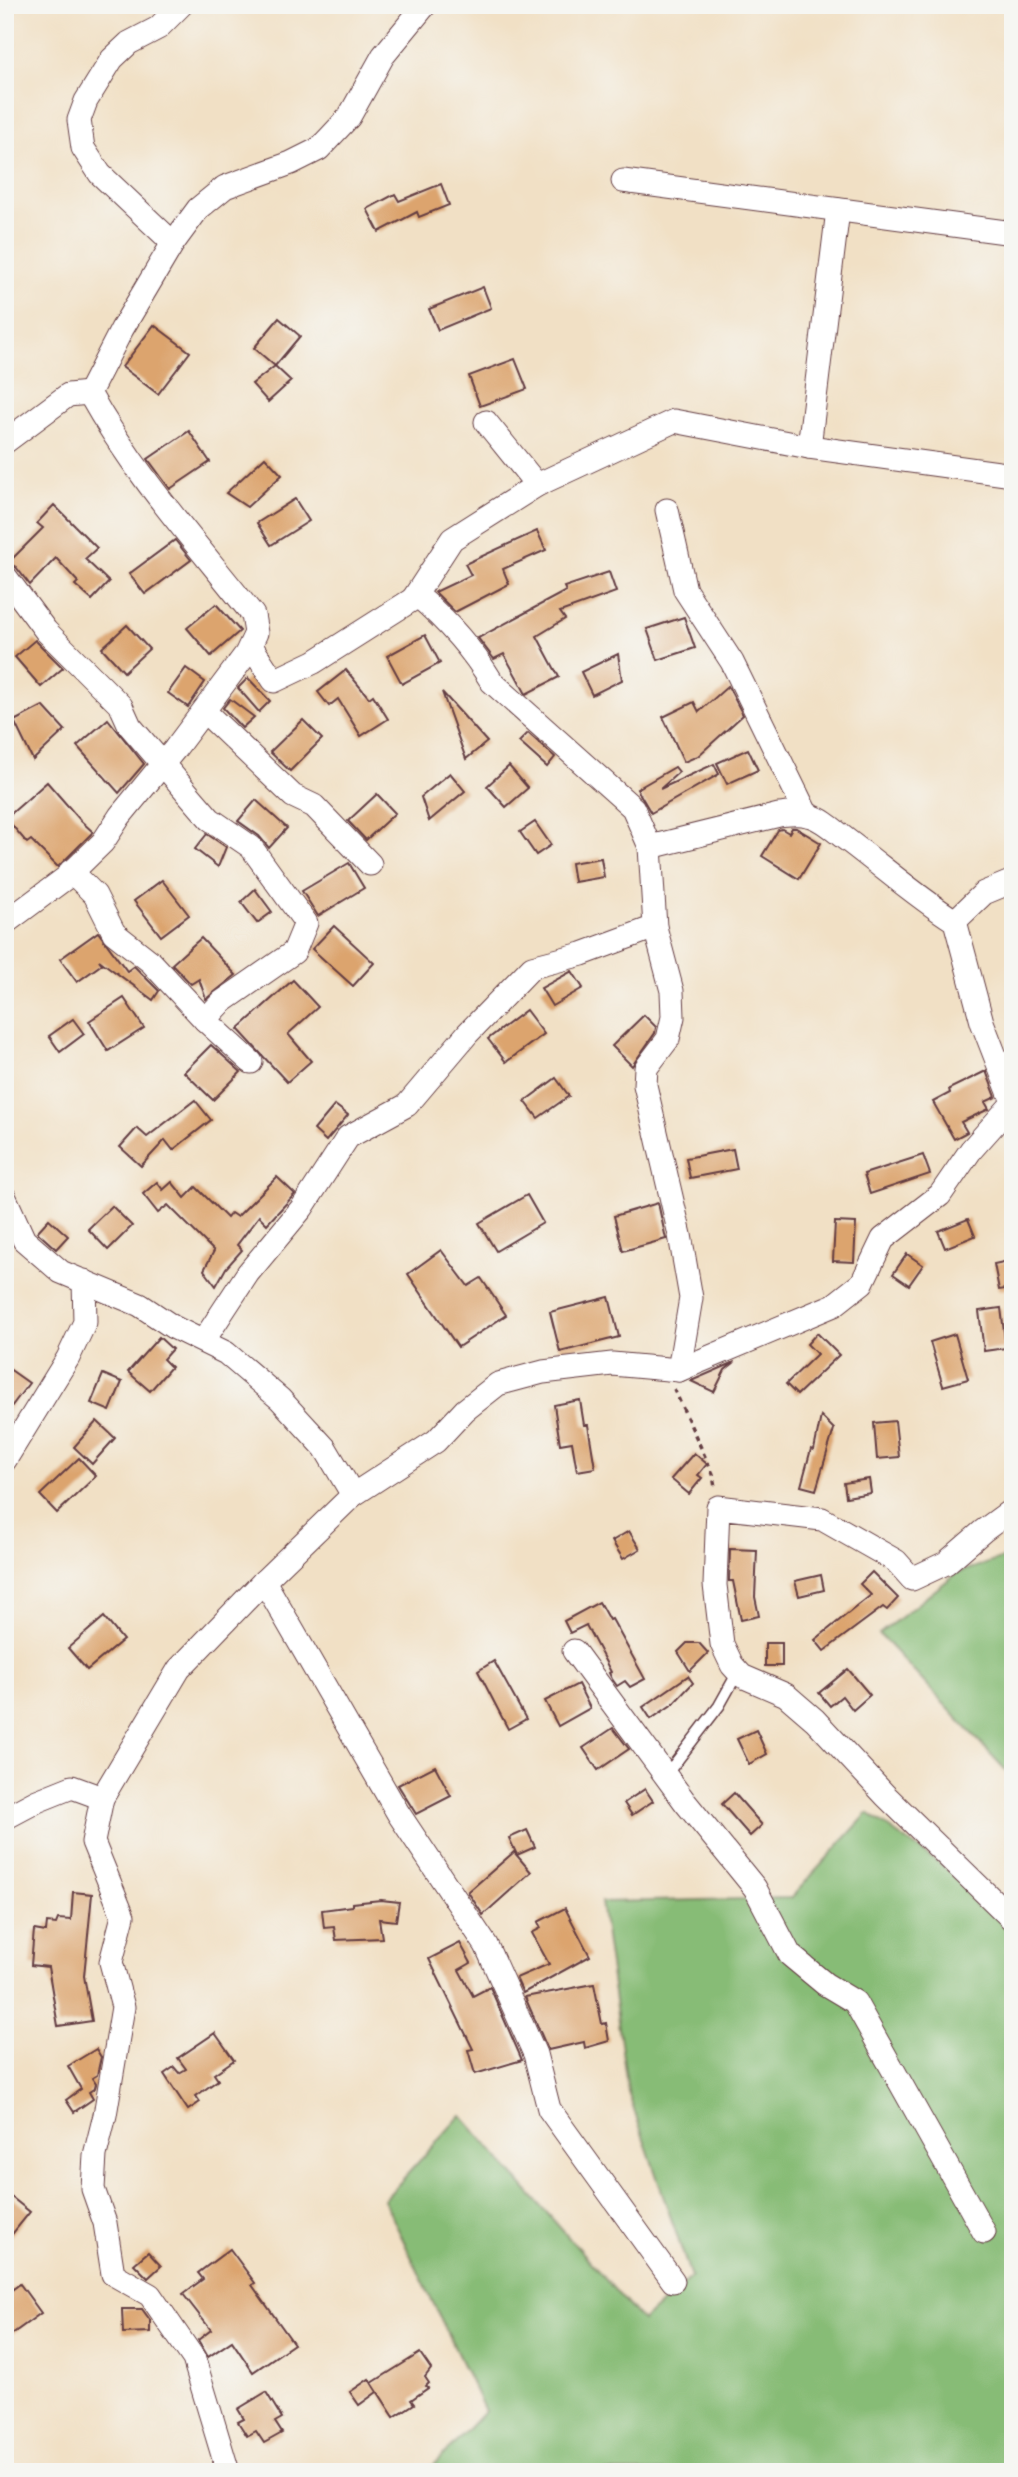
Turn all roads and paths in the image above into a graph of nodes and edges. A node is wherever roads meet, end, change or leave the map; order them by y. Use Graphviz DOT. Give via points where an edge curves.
graph roads {
  1 [pos="181,5"];
  2 [pos="425,5"];
  3 [pos="624,181"];
  4 [pos="838,210"];
  5 [pos="1013,233"];
  6 [pos="173,243"];
  7 [pos="89,393"];
  8 [pos="486,422"];
  9 [pos="5,442"];
  10 [pos="809,447"];
  11 [pos="1013,475"];
  12 [pos="537,485"];
  13 [pos="667,510"];
  14 [pos="5,576"];
  15 [pos="413,599"];
  16 [pos="251,646"];
  17 [pos="204,711"];
  18 [pos="164,763"];
  19 [pos="807,815"];
  20 [pos="650,847"];
  21 [pos="370,863"];
  22 [pos="71,871"];
  23 [pos="1013,881"];
  24 [pos="955,921"];
  25 [pos="5,923"];
  26 [pos="655,927"];
  27 [pos="205,1020"];
  28 [pos="251,1062"];
  29 [pos="1013,1103"];
  30 [pos="5,1198"];
  31 [pos="84,1281"];
  32 [pos="204,1340"];
  33 [pos="679,1370"];
  34 [pos="5,1461"];
  35 [pos="353,1495"];
  36 [pos="718,1507"];
  37 [pos="1013,1509"];
  38 [pos="264,1581"];
  39 [pos="574,1651"];
  40 [pos="738,1672"];
  41 [pos="665,1775"];
  42 [pos="102,1798"];
  43 [pos="5,1818"];
  44 [pos="1013,1920"];
  45 [pos="984,2232"];
  46 [pos="673,2281"];
  47 [pos="228,2472"];
  1 -- 6 [label="street" via="158,28 129,43 112,59 79,120 83,148 100,174"];
  2 -- 6 [label="street" via="383,56 349,117 320,149 225,187 198,209"];
  3 -- 4 [label="street"];
  4 -- 5 [label="street"];
  4 -- 10 [label="street"];
  6 -- 7 [label="street"];
  7 -- 9 [label="street" via="68,396"];
  7 -- 16 [label="street" via="147,484 253,615 256,633"];
  8 -- 12 [label="street"];
  10 -- 11 [label="street"];
  10 -- 12 [label="street" via="674,421"];
  12 -- 15 [label="street" via="452,539"];
  13 -- 19 [label="street" via="685,590 732,662"];
  14 -- 18 [label="street" via="46,631 121,706 130,726"];
  15 -- 16 [label="street" via="314,662 274,681"];
  15 -- 20 [label="street" via="418,596 443,617 492,682 633,808"];
  16 -- 17 [label="street"];
  17 -- 18 [label="street"];
  17 -- 21 [label="street" via="293,796 314,806"];
  18 -- 22 [label="street" via="103,842"];
  18 -- 27 [label="street" via="210,819 250,847 306,923 295,952 222,1002"];
  19 -- 20 [label="street" via="779,816"];
  19 -- 24 [label="street"];
  20 -- 26 [label="street"];
  22 -- 25 [label="street"];
  22 -- 27 [label="street" via="95,895 114,933 151,962"];
  23 -- 24 [label="street" via="984,893"];
  24 -- 29 [label="street" via="982,1022"];
  26 -- 32 [label="street" via="532,967 467,1033 407,1105 348,1137 302,1208 248,1273"];
  26 -- 33 [label="street" via="672,991 673,1017 668,1039 646,1069 645,1086 691,1298"];
  27 -- 28 [label="street"];
  29 -- 33 [label="street" via="971,1150 940,1195 883,1240 862,1283 834,1305"];
  30 -- 31 [label="street" via="24,1240 61,1272"];
  31 -- 32 [label="street"];
  31 -- 34 [label="street" via="85,1322"];
  32 -- 35 [label="street" via="280,1399 325,1448"];
  33 -- 35 [label="street" via="612,1364 543,1372 498,1384 436,1441"];
  33 -- 36 [label="path" via="674,1392 713,1474"];
  35 -- 38 [label="street"];
  36 -- 37 [label="street" via="822,1519 896,1561 912,1579 946,1563"];
  36 -- 40 [label="street" via="716,1597 722,1644"];
  38 -- 42 [label="street" via="179,1669"];
  38 -- 46 [label="street" via="398,1813 486,1945 535,2054 549,2109"];
  39 -- 41 [label="street"];
  40 -- 41 [label="lane" via="719,1706"];
  40 -- 44 [label="street" via="786,1695 816,1720"];
  41 -- 45 [label="street" via="755,1888 790,1955 824,1984 855,2002"];
  42 -- 43 [label="street" via="72,1787"];
  42 -- 47 [label="street" via="93,1842 123,1916 111,1962 123,2007 95,2155 93,2189 106,2223 113,2274 150,2295 194,2359"];
}
